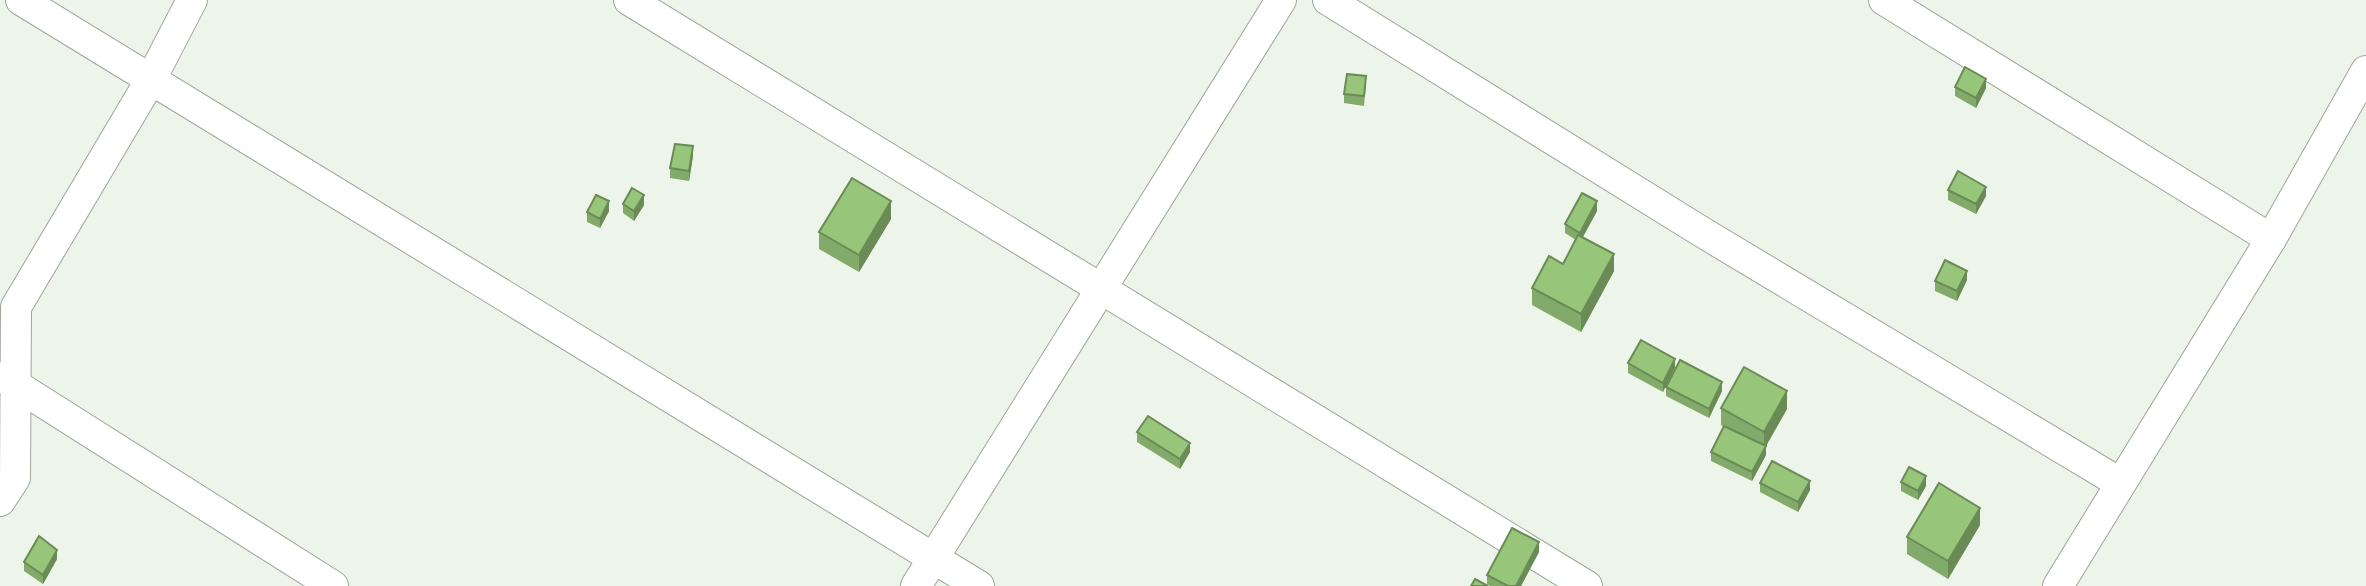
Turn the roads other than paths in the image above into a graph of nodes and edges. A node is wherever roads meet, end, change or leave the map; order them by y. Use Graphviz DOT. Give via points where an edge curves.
graph roads {
  1 [pos="21,0"];
  2 [pos="192,0"];
  3 [pos="629,0"];
  4 [pos="1282,0"];
  5 [pos="1328,0"];
  6 [pos="1884,0"];
  7 [pos="2366,71"];
  8 [pos="150,81"];
  9 [pos="2271,239"];
  10 [pos="1101,289"];
  11 [pos="8,380"];
  12 [pos="2120,483"];
  13 [pos="0,501"];
  14 [pos="933,558"];
  15 [pos="333,586"];
  16 [pos="916,586"];
  17 [pos="979,586"];
  18 [pos="1587,586"];
  19 [pos="2058,586"];
  1 -- 8 [label="street"];
  2 -- 8 [label="street"];
  3 -- 10 [label="street"];
  4 -- 10 [label="street"];
  5 -- 12 [label="street"];
  6 -- 9 [label="street"];
  7 -- 9 [label="street"];
  8 -- 11 [label="street" via="16,307"];
  8 -- 14 [label="street"];
  9 -- 12 [label="street"];
  10 -- 14 [label="street"];
  10 -- 18 [label="street"];
  11 -- 13 [label="street" via="15,478"];
  11 -- 15 [label="street"];
  12 -- 19 [label="street"];
  14 -- 16 [label="street"];
  14 -- 17 [label="street"];
}
